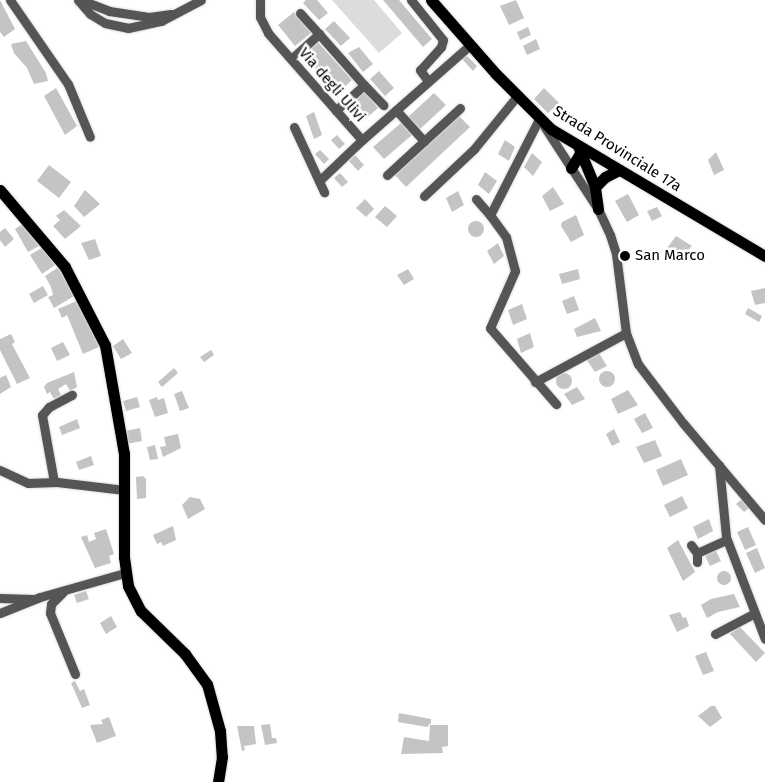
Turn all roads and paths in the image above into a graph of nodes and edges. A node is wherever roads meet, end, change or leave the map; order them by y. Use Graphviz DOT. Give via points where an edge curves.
graph roads {
  1 [pos="10,0"];
  2 [pos="80,0"];
  3 [pos="181,0"];
  4 [pos="202,0"];
  5 [pos="260,0"];
  6 [pos="411,0"];
  7 [pos="432,0"];
  8 [pos="188,8"];
  9 [pos="300,12"];
  10 [pos="176,14"];
  11 [pos="318,34"];
  12 [pos="470,45"];
  13 [pos="291,59"];
  14 [pos="428,81"];
  15 [pos="364,85"];
  16 [pos="517,96"];
  17 [pos="383,105"];
  18 [pos="460,108"];
  19 [pos="336,110"];
  20 [pos="396,110"];
  21 [pos="540,119"];
  22 [pos="294,128"];
  23 [pos="90,137"];
  24 [pos="362,140"];
  25 [pos="424,141"];
  26 [pos="583,150"];
  27 [pos="571,168"];
  28 [pos="620,170"];
  29 [pos="387,175"];
  30 [pos="319,181"];
  31 [pos="595,187"];
  32 [pos="0,190"];
  33 [pos="324,192"];
  34 [pos="424,196"];
  35 [pos="476,199"];
  36 [pos="598,209"];
  37 [pos="490,215"];
  38 [pos="765,256"];
  39 [pos="626,333"];
  40 [pos="535,382"];
  41 [pos="72,395"];
  42 [pos="556,404"];
  43 [pos="719,464"];
  44 [pos="0,470"];
  45 [pos="54,482"];
  46 [pos="125,490"];
  47 [pos="765,520"];
  48 [pos="726,540"];
  49 [pos="697,562"];
  50 [pos="126,573"];
  51 [pos="66,590"];
  52 [pos="40,597"];
  53 [pos="0,598"];
  54 [pos="0,614"];
  55 [pos="753,614"];
  56 [pos="715,634"];
  57 [pos="765,639"];
  58 [pos="75,674"];
  59 [pos="218,782"];
  1 -- 23 [label="street" via="65,79"];
  2 -- 10 [label="street" via="109,11 136,15"];
  2 -- 10 [label="street" via="90,14 106,23 128,28 162,22"];
  3 -- 8 [label="street"];
  4 -- 8 [label="street"];
  5 -- 13 [label="street, Via degli Ulivi" via="262,23"];
  6 -- 14 [label="street" via="443,40 441,47 421,68"];
  7 -- 12 [label="main road, Strada Provinciale 17a"];
  8 -- 10 [label="street"];
  9 -- 11 [label="street"];
  11 -- 13 [label="street"];
  11 -- 15 [label="street"];
  12 -- 14 [label="street, Via degli Ulivi"];
  12 -- 16 [label="main road, Strada Provinciale 17a"];
  13 -- 19 [label="street, Via degli Ulivi"];
  14 -- 20 [label="street, Via degli Ulivi"];
  15 -- 17 [label="street"];
  15 -- 19 [label="street"];
  16 -- 21 [label="main road, Strada Provinciale 17a"];
  16 -- 34 [label="street" via="474,149"];
  18 -- 25 [label="street"];
  19 -- 24 [label="street, Via degli Ulivi"];
  20 -- 24 [label="street, Via degli Ulivi"];
  20 -- 25 [label="street"];
  21 -- 26 [label="main road, Strada Provinciale 17a"];
  21 -- 27 [label="street"];
  21 -- 37 [label="street"];
  22 -- 30 [label="street"];
  24 -- 30 [label="street"];
  25 -- 29 [label="street"];
  26 -- 27 [label="main road"];
  26 -- 28 [label="main road, Strada Provinciale 17a"];
  26 -- 31 [label="main road"];
  27 -- 36 [label="street"];
  28 -- 31 [label="main road" via="605,177"];
  28 -- 38 [label="main road, Strada Provinciale 17a"];
  30 -- 33 [label="street"];
  31 -- 36 [label="main road"];
  32 -- 46 [label="main road" via="65,267 100,331 110,361 122,437"];
  35 -- 37 [label="street"];
  36 -- 39 [label="street" via="616,254"];
  37 -- 40 [label="street" via="508,241 515,271 490,328"];
  39 -- 40 [label="street"];
  39 -- 43 [label="street" via="645,376"];
  40 -- 42 [label="street"];
  41 -- 45 [label="street" via="46,409 41,419"];
  43 -- 47 [label="street"];
  43 -- 48 [label="street"];
  44 -- 45 [label="street" via="28,483"];
  45 -- 46 [label="street"];
  46 -- 50 [label="main road"];
  48 -- 49 [label="street" via="694,549"];
  48 -- 55 [label="street"];
  50 -- 51 [label="street"];
  50 -- 59 [label="main road" via="138,606 185,654 207,684 220,731 222,757"];
  51 -- 52 [label="street"];
  51 -- 58 [label="street" via="53,602 50,610"];
  52 -- 53 [label="street" via="20,601"];
  52 -- 54 [label="street"];
  55 -- 56 [label="street"];
  55 -- 57 [label="street"];
}
